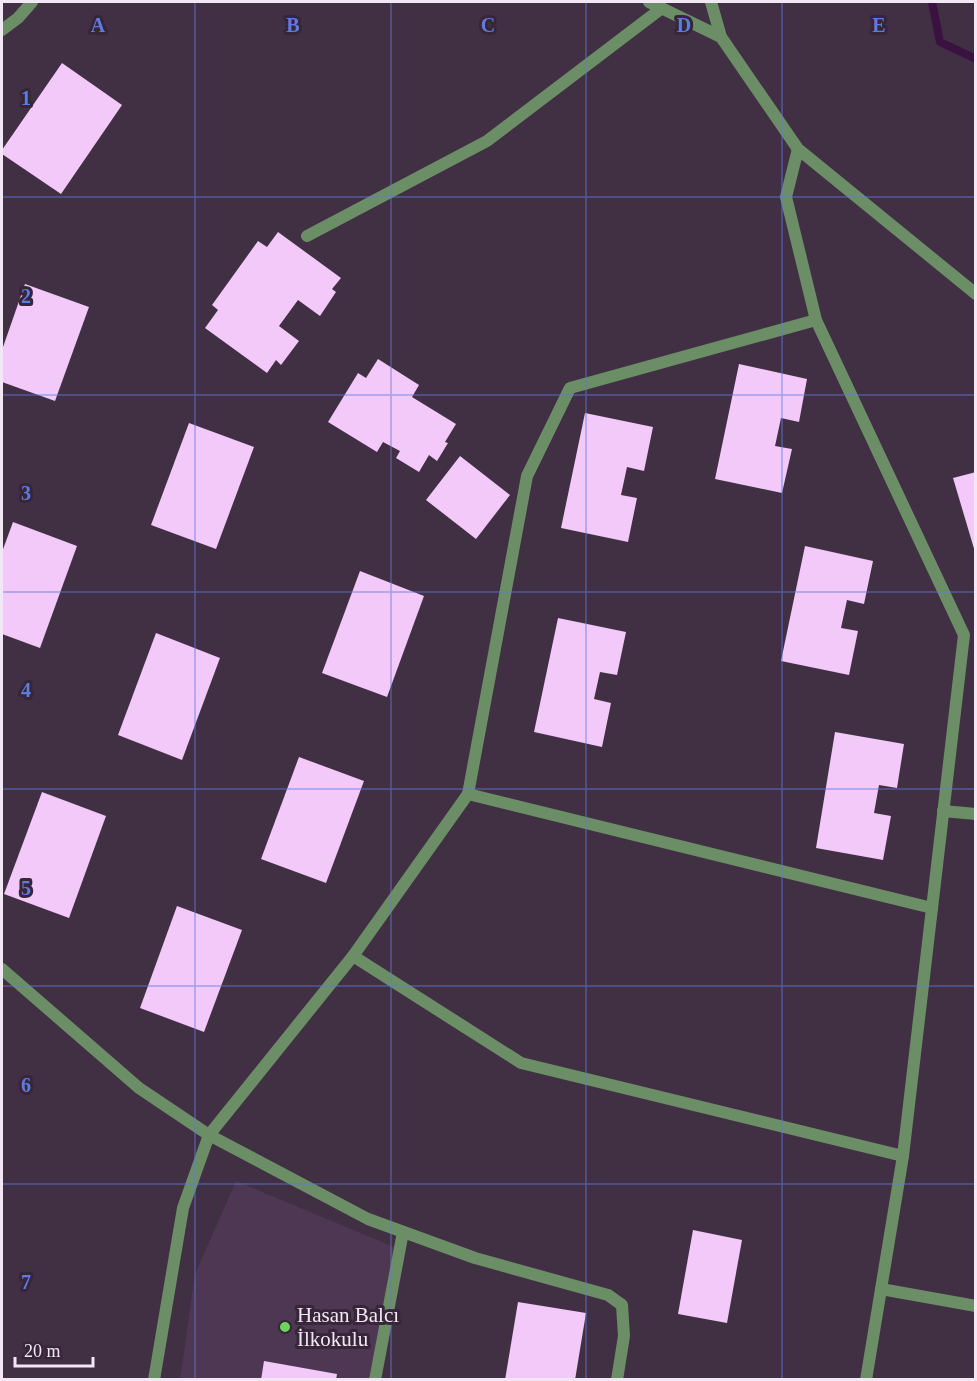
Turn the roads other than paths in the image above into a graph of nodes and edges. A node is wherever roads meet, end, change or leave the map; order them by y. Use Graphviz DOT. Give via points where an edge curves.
graph roads {
  1 [pos="32,2"];
  2 [pos="649,2"];
  3 [pos="711,2"];
  4 [pos="662,8"];
  5 [pos="2,30"];
  6 [pos="721,37"];
  7 [pos="798,149"];
  8 [pos="307,236"];
  9 [pos="975,294"];
  10 [pos="816,320"];
  11 [pos="970,635"];
  12 [pos="468,794"];
  13 [pos="944,811"];
  14 [pos="975,814"];
  15 [pos="932,908"];
  16 [pos="352,956"];
  17 [pos="2,969"];
  18 [pos="209,1135"];
  19 [pos="903,1156"];
  20 [pos="403,1232"];
  21 [pos="881,1289"];
  22 [pos="975,1306"];
  23 [pos="154,1380"];
  24 [pos="375,1380"];
  25 [pos="617,1380"];
  26 [pos="866,1380"];
  1 -- 5 [label="street"];
  2 -- 4 [label="street"];
  3 -- 6 [label="street"];
  4 -- 6 [label="street"];
  4 -- 8 [label="street" via="487,141"];
  6 -- 7 [label="street"];
  7 -- 9 [label="street"];
  7 -- 10 [label="street" via="786,197"];
  10 -- 11 [label="street"];
  10 -- 12 [label="street" via="570,388 526,476"];
  11 -- 13 [label="street"];
  12 -- 15 [label="street"];
  12 -- 16 [label="street"];
  13 -- 14 [label="street"];
  13 -- 15 [label="street"];
  15 -- 19 [label="street"];
  16 -- 18 [label="street"];
  16 -- 19 [label="street" via="522,1063"];
  17 -- 18 [label="street" via="139,1088"];
  18 -- 20 [label="street" via="368,1219"];
  18 -- 23 [label="street" via="183,1208"];
  19 -- 21 [label="street"];
  20 -- 24 [label="street"];
  20 -- 25 [label="street" via="475,1258 608,1295 622,1305 624,1336"];
  21 -- 22 [label="street"];
  21 -- 26 [label="street"];
}
